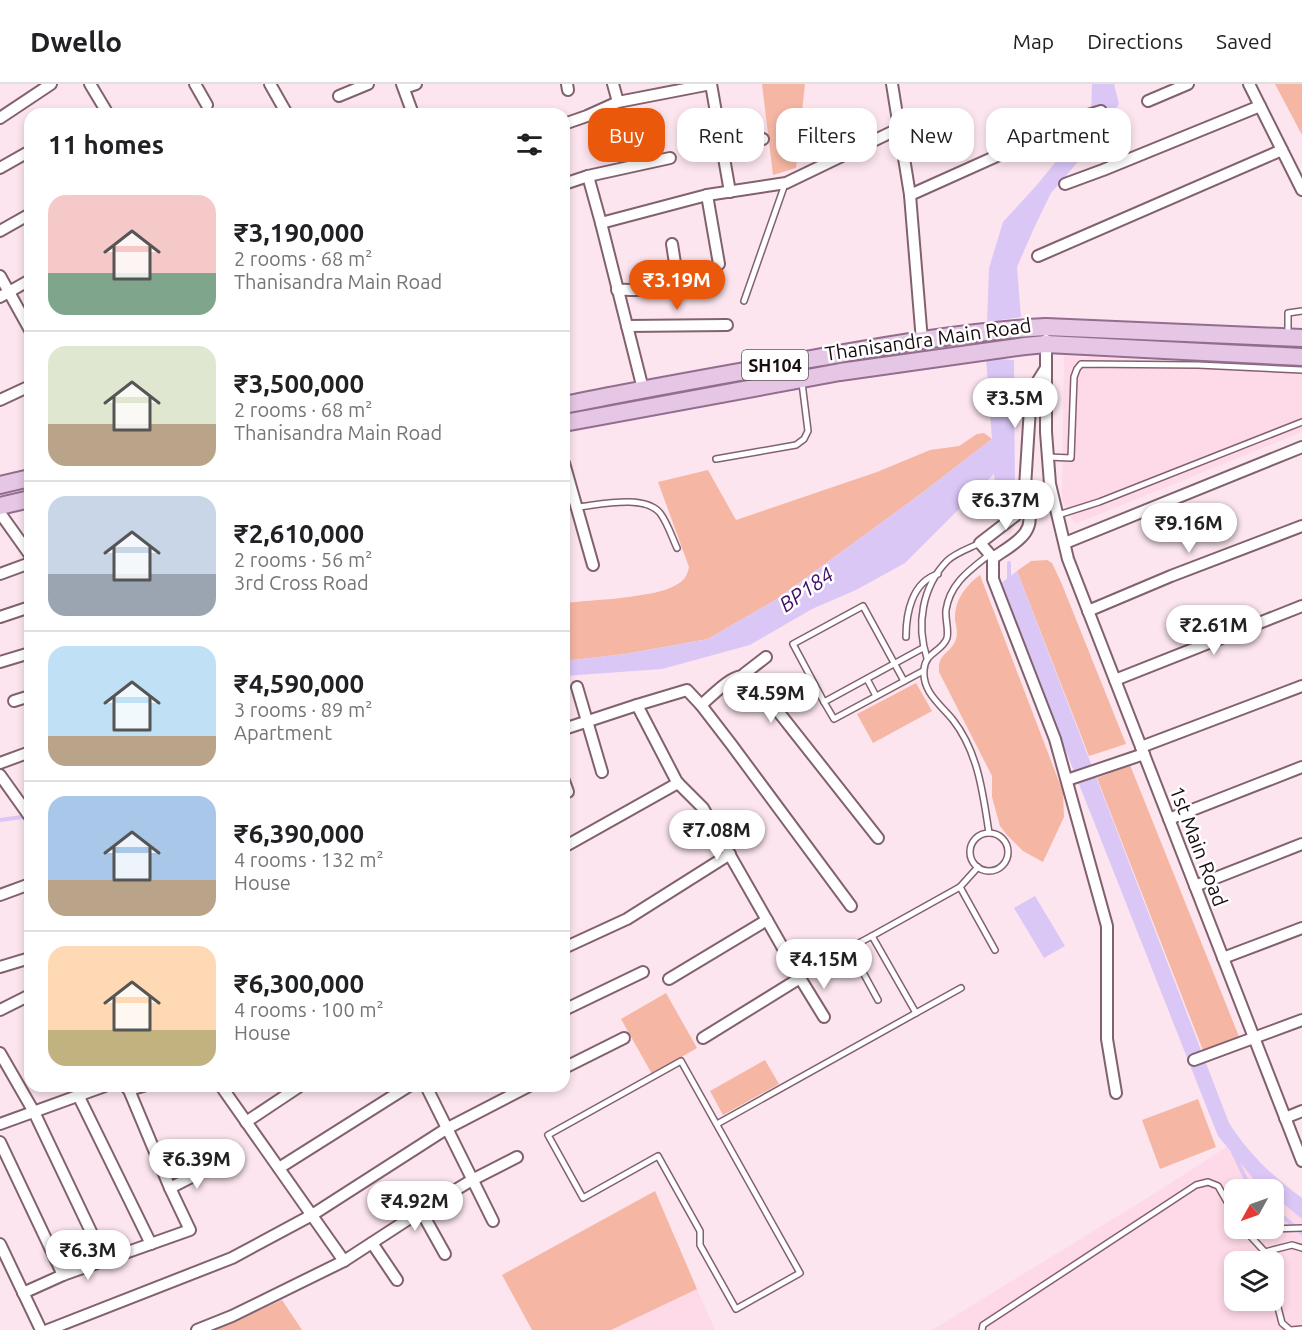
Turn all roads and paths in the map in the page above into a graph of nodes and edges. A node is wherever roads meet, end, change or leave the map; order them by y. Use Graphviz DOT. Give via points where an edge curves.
graph roads {
  1 [pos="51,84"];
  2 [pos="90,84"];
  3 [pos="195,84"];
  4 [pos="270,84"];
  5 [pos="368,84"];
  6 [pos="416,84"];
  7 [pos="613,84"];
  8 [pos="711,84"];
  9 [pos="892,84"];
  10 [pos="1188,84"];
  11 [pos="1249,84"];
  12 [pos="403,86"];
  13 [pos="36,88"];
  14 [pos="663,89"];
  15 [pos="339,96"];
  16 [pos="1148,100"];
  17 [pos="618,102"];
  18 [pos="207,105"];
  19 [pos="1260,106"];
  20 [pos="101,108"];
  21 [pos="284,108"];
  22 [pos="410,108"];
  23 [pos="715,108"];
  24 [pos="895,108"];
  25 [pos="0,118"];
  26 [pos="570,122"];
  27 [pos="889,133"];
  28 [pos="1282,150"];
  29 [pos="24,154"];
  30 [pos="670,158"];
  31 [pos="986,161"];
  32 [pos="725,162"];
  33 [pos="904,162"];
  34 [pos="0,168"];
  35 [pos="588,176"];
  36 [pos="570,182"];
  37 [pos="786,183"];
  38 [pos="1065,184"];
  39 [pos="1302,190"];
  40 [pos="730,192"];
  41 [pos="707,195"];
  42 [pos="910,195"];
  43 [pos="24,217"];
  44 [pos="601,223"];
  45 [pos="0,231"];
  46 [pos="672,244"];
  47 [pos="1038,256"];
  48 [pos="719,264"];
  49 [pos="0,276"];
  50 [pos="24,283"];
  51 [pos="617,290"];
  52 [pos="4,294"];
  53 [pos="744,301"];
  54 [pos="1302,311"];
  55 [pos="24,322"];
  56 [pos="727,325"];
  57 [pos="627,326"];
  58 [pos="1046,327"];
  59 [pos="1295,338"];
  60 [pos="922,341"];
  61 [pos="1046,344"];
  62 [pos="1302,357"];
  63 [pos="1046,368"];
  64 [pos="1302,370"];
  65 [pos="802,379"];
  66 [pos="24,388"];
  67 [pos="643,389"];
  68 [pos="2,395"];
  69 [pos="570,404"];
  70 [pos="570,422"];
  71 [pos="1302,422"];
  72 [pos="1302,447"];
  73 [pos="1048,457"];
  74 [pos="716,459"];
  75 [pos="24,479"];
  76 [pos="570,483"];
  77 [pos="0,485"];
  78 [pos="24,501"];
  79 [pos="1024,503"];
  80 [pos="0,507"];
  81 [pos="577,507"];
  82 [pos="0,513"];
  83 [pos="1058,515"];
  84 [pos="1302,526"];
  85 [pos="980,543"];
  86 [pos="1065,543"];
  87 [pos="24,547"];
  88 [pos="677,548"];
  89 [pos="992,556"];
  90 [pos="24,565"];
  91 [pos="593,565"];
  92 [pos="939,573"];
  93 [pos="0,574"];
  94 [pos="1302,606"];
  95 [pos="24,609"];
  96 [pos="1088,612"];
  97 [pos="0,617"];
  98 [pos="906,637"];
  99 [pos="923,648"];
  100 [pos="24,655"];
  101 [pos="766,657"];
  102 [pos="927,658"];
  103 [pos="0,662"];
  104 [pos="894,664"];
  105 [pos="923,670"];
  106 [pos="744,674"];
  107 [pos="867,679"];
  108 [pos="1115,680"];
  109 [pos="904,681"];
  110 [pos="1302,686"];
  111 [pos="577,687"];
  112 [pos="876,696"];
  113 [pos="24,698"];
  114 [pos="14,701"];
  115 [pos="824,702"];
  116 [pos="637,705"];
  117 [pos="701,705"];
  118 [pos="587,721"];
  119 [pos="570,727"];
  120 [pos="1142,750"];
  121 [pos="24,754"];
  122 [pos="0,763"];
  123 [pos="1302,767"];
  124 [pos="602,772"];
  125 [pos="0,775"];
  126 [pos="1072,779"];
  127 [pos="678,783"];
  128 [pos="24,810"];
  129 [pos="1169,819"];
  130 [pos="989,832"];
  131 [pos="878,838"];
  132 [pos="570,844"];
  133 [pos="1302,844"];
  134 [pos="730,854"];
  135 [pos="978,867"];
  136 [pos="24,886"];
  137 [pos="1195,886"];
  138 [pos="960,887"];
  139 [pos="0,895"];
  140 [pos="851,906"];
  141 [pos="767,920"];
  142 [pos="1302,928"];
  143 [pos="873,936"];
  144 [pos="570,945"];
  145 [pos="994,950"];
  146 [pos="1223,958"];
  147 [pos="24,960"];
  148 [pos="0,967"];
  149 [pos="643,972"];
  150 [pos="800,978"];
  151 [pos="669,979"];
  152 [pos="961,987"];
  153 [pos="24,998"];
  154 [pos="878,1000"];
  155 [pos="570,1007"];
  156 [pos="0,1010"];
  157 [pos="916,1013"];
  158 [pos="824,1017"];
  159 [pos="1302,1020"];
  160 [pos="624,1038"];
  161 [pos="703,1038"];
  162 [pos="1255,1039"];
  163 [pos="0,1053"];
  164 [pos="1194,1060"];
  165 [pos="570,1065"];
  166 [pos="81,1092"];
  167 [pos="83,1092"];
  168 [pos="129,1092"];
  169 [pos="225,1092"];
  170 [pos="291,1092"];
  171 [pos="399,1092"];
  172 [pos="429,1092"];
  173 [pos="517,1092"];
  174 [pos="1116,1093"];
  175 [pos="1302,1111"];
  176 [pos="34,1112"];
  177 [pos="1285,1118"];
  178 [pos="246,1122"];
  179 [pos="0,1124"];
  180 [pos="717,1124"];
  181 [pos="446,1129"];
  182 [pos="0,1142"];
  183 [pos="517,1157"];
  184 [pos="1302,1161"];
  185 [pos="211,1167"];
  186 [pos="279,1168"];
  187 [pos="472,1180"];
  188 [pos="170,1188"];
  189 [pos="1224,1196"];
  190 [pos="421,1211"];
  191 [pos="312,1215"];
  192 [pos="493,1221"];
  193 [pos="1302,1227"];
  194 [pos="1284,1228"];
  195 [pos="1253,1239"];
  196 [pos="372,1243"];
  197 [pos="0,1244"];
  198 [pos="150,1244"];
  199 [pos="1302,1248"];
  200 [pos="1264,1251"];
  201 [pos="1269,1251"];
  202 [pos="445,1254"];
  203 [pos="104,1259"];
  204 [pos="344,1261"];
  205 [pos="63,1275"];
  206 [pos="397,1280"];
  207 [pos="23,1293"];
  208 [pos="1279,1311"];
  209 [pos="1302,1329"];
  210 [pos="40,1330"];
  211 [pos="48,1330"];
  212 [pos="196,1330"];
  213 [pos="982,1330"];
  214 [pos="1290,1330"];
  1 -- 13 [label="street"];
  2 -- 20 [label="street"];
  3 -- 18 [label="street"];
  4 -- 21 [label="street"];
  5 -- 15 [label="street"];
  6 -- 12 [label="street"];
  7 -- 17 [label="street"];
  8 -- 14 [label="street"];
  8 -- 23 [label="street"];
  9 -- 24 [label="street"];
  10 -- 16 [label="street"];
  11 -- 19 [label="street"];
  12 -- 22 [label="street"];
  13 -- 25 [label="street"];
  14 -- 17 [label="street"];
  17 -- 26 [label="street"];
  19 -- 28 [label="street"];
  19 -- 38 [label="street"];
  27 -- 37 [label="street"];
  28 -- 39 [label="street"];
  28 -- 47 [label="street"];
  29 -- 34 [label="street"];
  30 -- 35 [label="street"];
  31 -- 42 [label="street"];
  32 -- 40 [label="street"];
  33 -- 42 [label="street"];
  35 -- 36 [label="street"];
  35 -- 44 [label="street"];
  37 -- 40 [label="street"];
  37 -- 53 [label="lane"];
  40 -- 41 [label="street"];
  41 -- 44 [label="street"];
  41 -- 48 [label="street"];
  42 -- 60 [label="street"];
  43 -- 45 [label="street"];
  44 -- 51 [label="street"];
  46 -- 51 [label="street" via="677,276 672,283 662,288"];
  49 -- 52 [label="street"];
  50 -- 52 [label="street"];
  51 -- 57 [label="street"];
  52 -- 55 [label="street"];
  54 -- 59 [label="lane" via="1286,316"];
  56 -- 57 [label="street"];
  57 -- 67 [label="street"];
  58 -- 59 [label="main road, Thanisandra Main Road / SH104"];
  58 -- 60 [label="main road, Thanisandra Main Road / SH104"];
  58 -- 61 [label="street, 1st Main Road"];
  60 -- 67 [label="main road, Thanisandra Main Road / SH104"];
  61 -- 62 [label="main road, Thanisandra Main Road / SH104"];
  61 -- 63 [label="street, 1st Main Road"];
  61 -- 65 [label="main road, Thanisandra Main Road / SH104"];
  63 -- 73 [label="street, 1st Main Road"];
  63 -- 79 [label="street" via="1031,392"];
  64 -- 73 [label="lane" via="1081,364 1074,377 1071,458"];
  65 -- 70 [label="main road, Thanisandra Main Road / SH104"];
  65 -- 74 [label="lane" via="808,431 804,439 796,445"];
  66 -- 68 [label="street"];
  67 -- 69 [label="main road, Thanisandra Main Road / SH104"];
  71 -- 83 [label="lane"];
  72 -- 86 [label="street"];
  73 -- 83 [label="street, 1st Main Road"];
  75 -- 77 [label="main road"];
  76 -- 81 [label="street"];
  78 -- 80 [label="main road"];
  79 -- 85 [label="street" via="1015,516"];
  79 -- 89 [label="street" via="1030,514 1026,533"];
  81 -- 88 [label="lane" via="636,501 648,504 660,513"];
  81 -- 91 [label="street"];
  82 -- 87 [label="street"];
  83 -- 86 [label="street, 1st Main Road"];
  84 -- 96 [label="street"];
  85 -- 89 [label="street"];
  85 -- 92 [label="lane" via="948,561"];
  86 -- 96 [label="street, 1st Main Road"];
  89 -- 102 [label="lane" via="964,575 952,590 946,607 947,638"];
  89 -- 126 [label="street" via="993,579"];
  90 -- 93 [label="street"];
  92 -- 98 [label="lane" via="927,579 914,597 906,621"];
  92 -- 99 [label="lane" via="922,610"];
  94 -- 108 [label="street"];
  95 -- 97 [label="street"];
  96 -- 108 [label="street, 1st Main Road"];
  99 -- 102 [label="lane"];
  99 -- 104 [label="lane"];
  100 -- 103 [label="street"];
  101 -- 106 [label="street"];
  102 -- 105 [label="lane"];
  104 -- 107 [label="lane"];
  104 -- 109 [label="lane"];
  104 -- 115 [label="lane" via="863,606 793,644"];
  105 -- 109 [label="lane"];
  105 -- 130 [label="lane" via="931,696 973,754"];
  106 -- 117 [label="street"];
  106 -- 131 [label="street" via="751,677"];
  107 -- 112 [label="lane"];
  107 -- 115 [label="lane"];
  108 -- 120 [label="street, 1st Main Road"];
  109 -- 112 [label="lane"];
  110 -- 120 [label="street"];
  111 -- 118 [label="street"];
  112 -- 115 [label="lane" via="834,719"];
  113 -- 114 [label="street"];
  116 -- 117 [label="street" via="687,690"];
  116 -- 118 [label="street"];
  116 -- 127 [label="street"];
  117 -- 140 [label="street"];
  118 -- 119 [label="street"];
  118 -- 124 [label="street"];
  120 -- 126 [label="street"];
  120 -- 129 [label="street, 1st Main Road"];
  121 -- 122 [label="street"];
  123 -- 129 [label="street"];
  125 -- 128 [label="street"];
  126 -- 174 [label="street" via="1076,820 1107,926 1107,1039"];
  127 -- 132 [label="street"];
  127 -- 134 [label="street" via="703,808"];
  129 -- 137 [label="street, 1st Main Road"];
  130 -- 135 [label="lane" via="978,836 970,846 971,858"];
  130 -- 135 [label="lane" via="1004,840 1007,857 995,870"];
  133 -- 137 [label="street"];
  134 -- 141 [label="street"];
  134 -- 144 [label="street" via="627,919"];
  135 -- 138 [label="lane"];
  136 -- 139 [label="street"];
  137 -- 146 [label="street, 1st Main Road"];
  138 -- 143 [label="lane"];
  138 -- 145 [label="lane"];
  141 -- 150 [label="street"];
  141 -- 151 [label="street"];
  142 -- 146 [label="street"];
  143 -- 154 [label="lane" via="857,944 854,954"];
  143 -- 157 [label="lane"];
  146 -- 162 [label="street, 1st Main Road"];
  147 -- 148 [label="street"];
  149 -- 155 [label="street"];
  150 -- 158 [label="street"];
  150 -- 161 [label="street"];
  152 -- 157 [label="lane"];
  153 -- 156 [label="street"];
  157 -- 180 [label="lane"];
  159 -- 162 [label="street"];
  160 -- 165 [label="street"];
  162 -- 164 [label="street"];
  162 -- 177 [label="street, 1st Main Road"];
  163 -- 176 [label="street"];
  166 -- 176 [label="street"];
  167 -- 198 [label="street"];
  168 -- 188 [label="street"];
  169 -- 178 [label="street"];
  170 -- 178 [label="street"];
  171 -- 186 [label="street"];
  172 -- 181 [label="street"];
  173 -- 181 [label="street"];
  175 -- 177 [label="street"];
  176 -- 179 [label="street"];
  176 -- 203 [label="street"];
  177 -- 184 [label="street, 1st Main Road"];
  178 -- 186 [label="street"];
  180 -- 180 [label="lane" via="800,1273 736,1309 700,1245 700,1231 658,1156 583,1198 548,1136 681,1061"];
  181 -- 187 [label="street"];
  181 -- 191 [label="street"];
  182 -- 205 [label="street"];
  183 -- 187 [label="street"];
  185 -- 188 [label="street"];
  186 -- 191 [label="street"];
  187 -- 190 [label="street"];
  187 -- 192 [label="street"];
  188 -- 198 [label="street" via="190,1230"];
  189 -- 213 [label="lane" via="1218,1186 1208,1182 1196,1185 982,1325"];
  190 -- 196 [label="street"];
  190 -- 202 [label="street"];
  191 -- 204 [label="street"];
  191 -- 211 [label="street" via="232,1258"];
  193 -- 194 [label="lane"];
  195 -- 200 [label="lane"];
  196 -- 204 [label="street"];
  196 -- 206 [label="street"];
  197 -- 207 [label="street"];
  198 -- 203 [label="street"];
  199 -- 201 [label="lane" via="1292,1245"];
  203 -- 205 [label="street"];
  204 -- 212 [label="street"];
  205 -- 207 [label="street"];
  207 -- 210 [label="street"];
  208 -- 214 [label="lane" via="1282,1323"];
  209 -- 214 [label="lane"];
}
